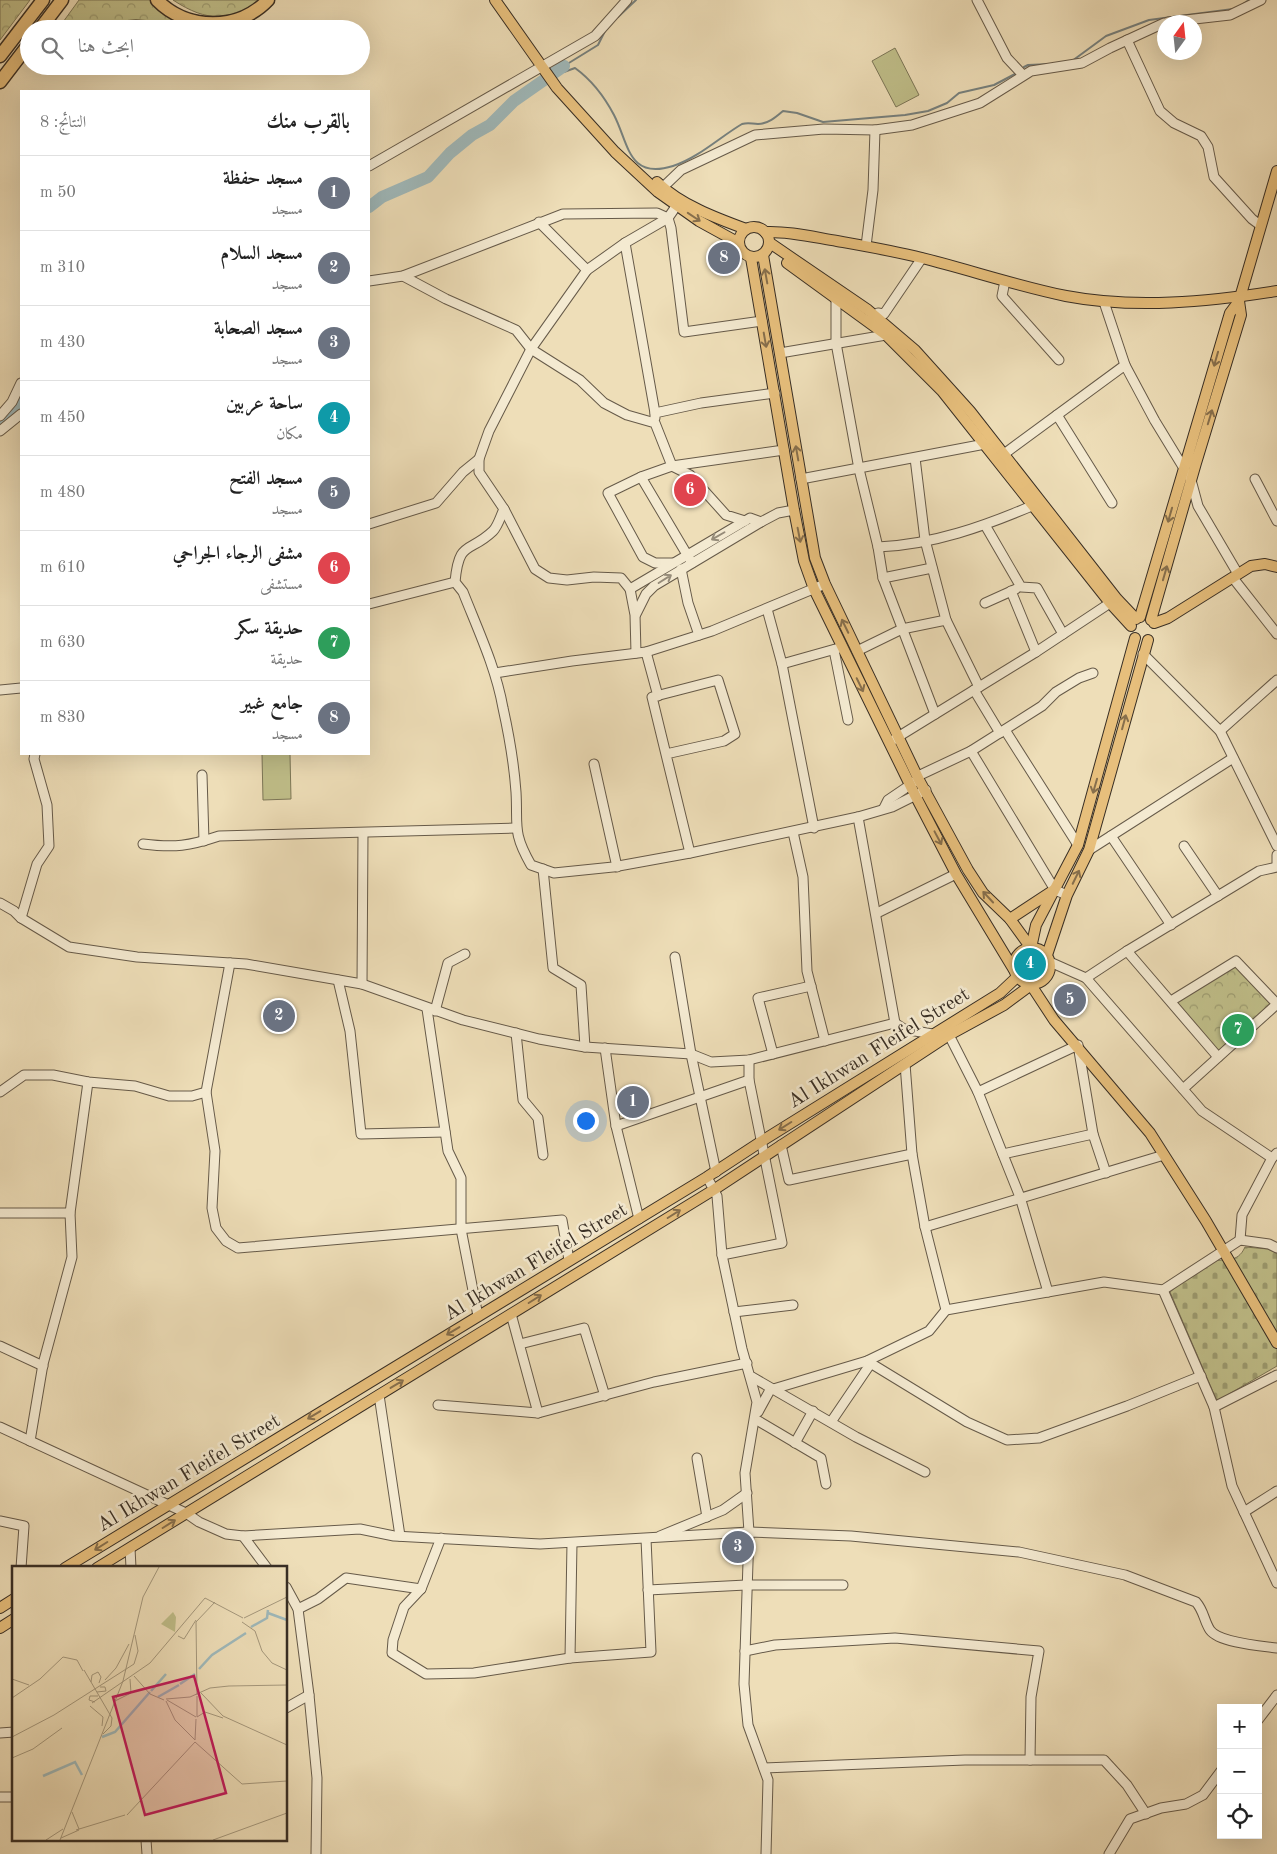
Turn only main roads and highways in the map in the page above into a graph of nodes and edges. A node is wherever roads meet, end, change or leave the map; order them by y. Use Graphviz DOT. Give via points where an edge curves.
graph roads {
  1 [pos="43,0"];
  2 [pos="62,0"];
  3 [pos="157,0"];
  4 [pos="268,0"];
  5 [pos="278,0"];
  6 [pos="501,3"];
  7 [pos="28,20"];
  8 [pos="47,20"];
  9 [pos="190,20"];
  10 [pos="235,20"];
  11 [pos="252,20"];
  12 [pos="20,30"];
  13 [pos="0,56"];
  14 [pos="20,56"];
  15 [pos="20,64"];
  16 [pos="10,69"];
  17 [pos="0,82"];
  18 [pos="1277,171"];
  19 [pos="660,190"];
  20 [pos="746,229"];
  21 [pos="765,232"];
  22 [pos="739,243"];
  23 [pos="767,249"];
  24 [pos="751,258"];
  25 [pos="1277,291"];
  26 [pos="1240,299"];
  27 [pos="872,319"];
  28 [pos="999,452"];
  29 [pos="1277,567"];
  30 [pos="1136,621"];
  31 [pos="1152,622"];
  32 [pos="1135,638"];
  33 [pos="1148,640"];
  34 [pos="916,780"];
  35 [pos="1055,890"];
  36 [pos="1010,919"];
  37 [pos="1031,948"];
  38 [pos="1049,958"];
  39 [pos="1016,974"];
  40 [pos="1032,985"];
  41 [pos="1277,1343"];
  42 [pos="68,1566"];
  43 [pos="100,1566"];
  44 [pos="12,1600"];
  45 [pos="0,1608"];
  46 [pos="12,1620"];
  47 [pos="0,1628"];
  1 -- 7 [label="highway"];
  2 -- 8 [label="highway"];
  3 -- 9 [label="highway" via="174,14"];
  4 -- 10 [label="highway" via="260,8"];
  5 -- 11 [label="highway"];
  6 -- 19 [label="main road" via="560,86 615,152"];
  12 -- 13 [label="highway"];
  14 -- 16 [label="highway"];
  15 -- 16 [label="highway"];
  16 -- 17 [label="highway"];
  18 -- 26 [label="main road"];
  19 -- 20 [label="main road"];
  19 -- 22 [label="main road, one-way" via="699,221"];
  20 -- 21 [label="main road" via="753,227"];
  20 -- 22 [label="main road"];
  21 -- 23 [label="main road"];
  21 -- 26 [label="main road" via="782,231 866,246 1066,296 1104,302 1132,304"];
  22 -- 24 [label="main road" via="741,251"];
  23 -- 24 [label="main road"];
  23 -- 27 [label="main road"];
  23 -- 27 [label="main road"];
  34 -- 23 [label="main road, one-way" via="815,558 780,353"];
  24 -- 34 [label="main road, one-way" via="804,561 838,649 889,743"];
  25 -- 26 [label="main road"];
  26 -- 30 [label="main road, one-way" via="1230,312"];
  31 -- 26 [label="main road, one-way" via="1190,480 1241,315"];
  27 -- 28 [label="main road" via="942,391 985,444"];
  27 -- 28 [label="main road" via="915,350"];
  28 -- 30 [label="main road"];
  28 -- 30 [label="main road" via="1034,505 1110,603"];
  29 -- 31 [label="main road" via="1265,564 1251,566 1168,618"];
  30 -- 31 [label="main road"];
  30 -- 32 [label="main road"];
  31 -- 33 [label="main road" via="1154,634"];
  32 -- 33 [label="main road"];
  32 -- 35 [label="main road, one-way" via="1078,845"];
  38 -- 33 [label="main road, one-way" via="1067,895 1089,850"];
  36 -- 34 [label="main road, one-way" via="983,893 926,790"];
  34 -- 39 [label="main road, one-way" via="915,795 956,874"];
  35 -- 36 [label="main road"];
  35 -- 37 [label="main road" via="1036,925"];
  36 -- 37 [label="main road"];
  37 -- 38 [label="main road" via="1043,951"];
  37 -- 39 [label="main road" via="1016,956"];
  38 -- 40 [label="main road" via="1048,976"];
  39 -- 40 [label="main road"];
  39 -- 42 [label="main road, Al Ikhwan Fleifel Street, one-way" via="1000,993 712,1174"];
  40 -- 41 [label="main road" via="1054,1020 1150,1133"];
  43 -- 40 [label="main road, Al Ikhwan Fleifel Street, one-way" via="715,1189 949,1034 1020,995"];
  44 -- 45 [label="main road"];
  46 -- 47 [label="main road"];
}
